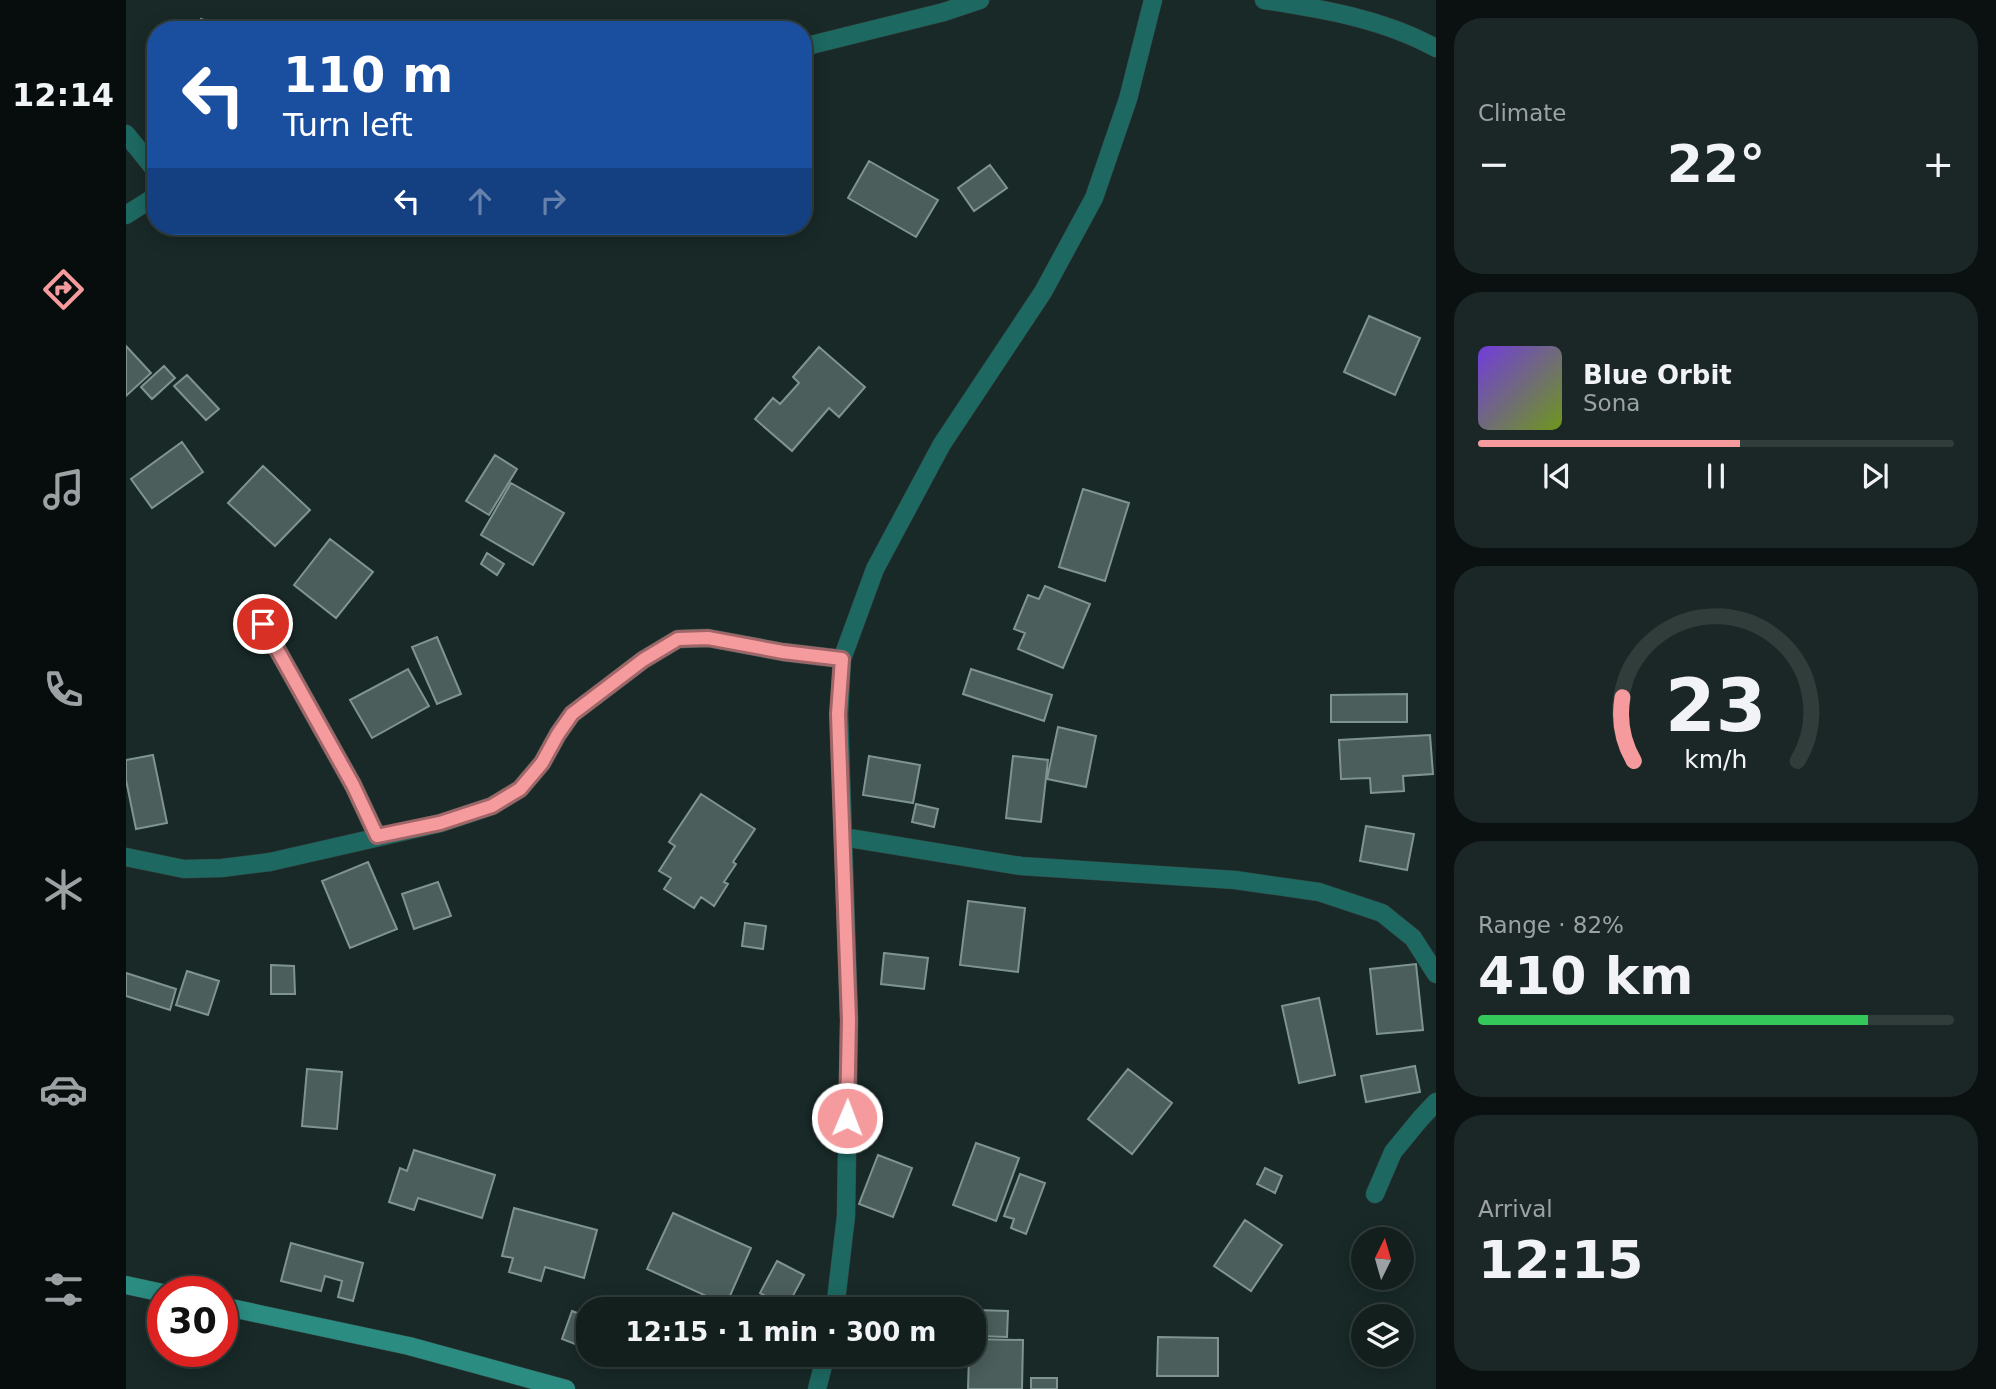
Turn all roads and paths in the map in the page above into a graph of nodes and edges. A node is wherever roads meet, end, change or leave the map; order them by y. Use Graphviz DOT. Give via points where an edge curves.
graph roads {
  1 [pos="980,0"];
  2 [pos="1153,0"];
  3 [pos="1264,0"];
  4 [pos="812,45"];
  5 [pos="1436,48"];
  6 [pos="126,134"];
  7 [pos="147,160"];
  8 [pos="147,202"];
  9 [pos="126,215"];
  10 [pos="263,624"];
  11 [pos="842,659"];
  12 [pos="377,836"];
  13 [pos="844,836"];
  14 [pos="126,857"];
  15 [pos="1436,974"];
  16 [pos="1436,1102"];
  17 [pos="1375,1194"];
  18 [pos="126,1284"];
  19 [pos="147,1289"];
  20 [pos="836,1297"];
  21 [pos="238,1309"];
  22 [pos="823,1367"];
  23 [pos="566,1389"];
  24 [pos="817,1389"];
  1 -- 4 [label="street"];
  2 -- 11 [label="street" via="1128,99 1094,198 1043,292 936,455 875,569"];
  3 -- 5 [label="street" via="1357,17"];
  6 -- 7 [label="street"];
  8 -- 9 [label="street"];
  10 -- 12 [label="street"];
  11 -- 12 [label="street" via="708,638 678,639 572,714 520,789 492,806"];
  11 -- 13 [label="street" via="838,714"];
  12 -- 14 [label="street" via="270,862 222,868 184,869"];
  13 -- 15 [label="street" via="1021,866 1235,880 1319,892 1382,913 1413,938"];
  13 -- 20 [label="street" via="849,1020 846,1216"];
  16 -- 17 [label="street" via="1392,1152"];
  18 -- 19 [label="main road"];
  21 -- 23 [label="main road" via="410,1346"];
  22 -- 24 [label="street"];
}
